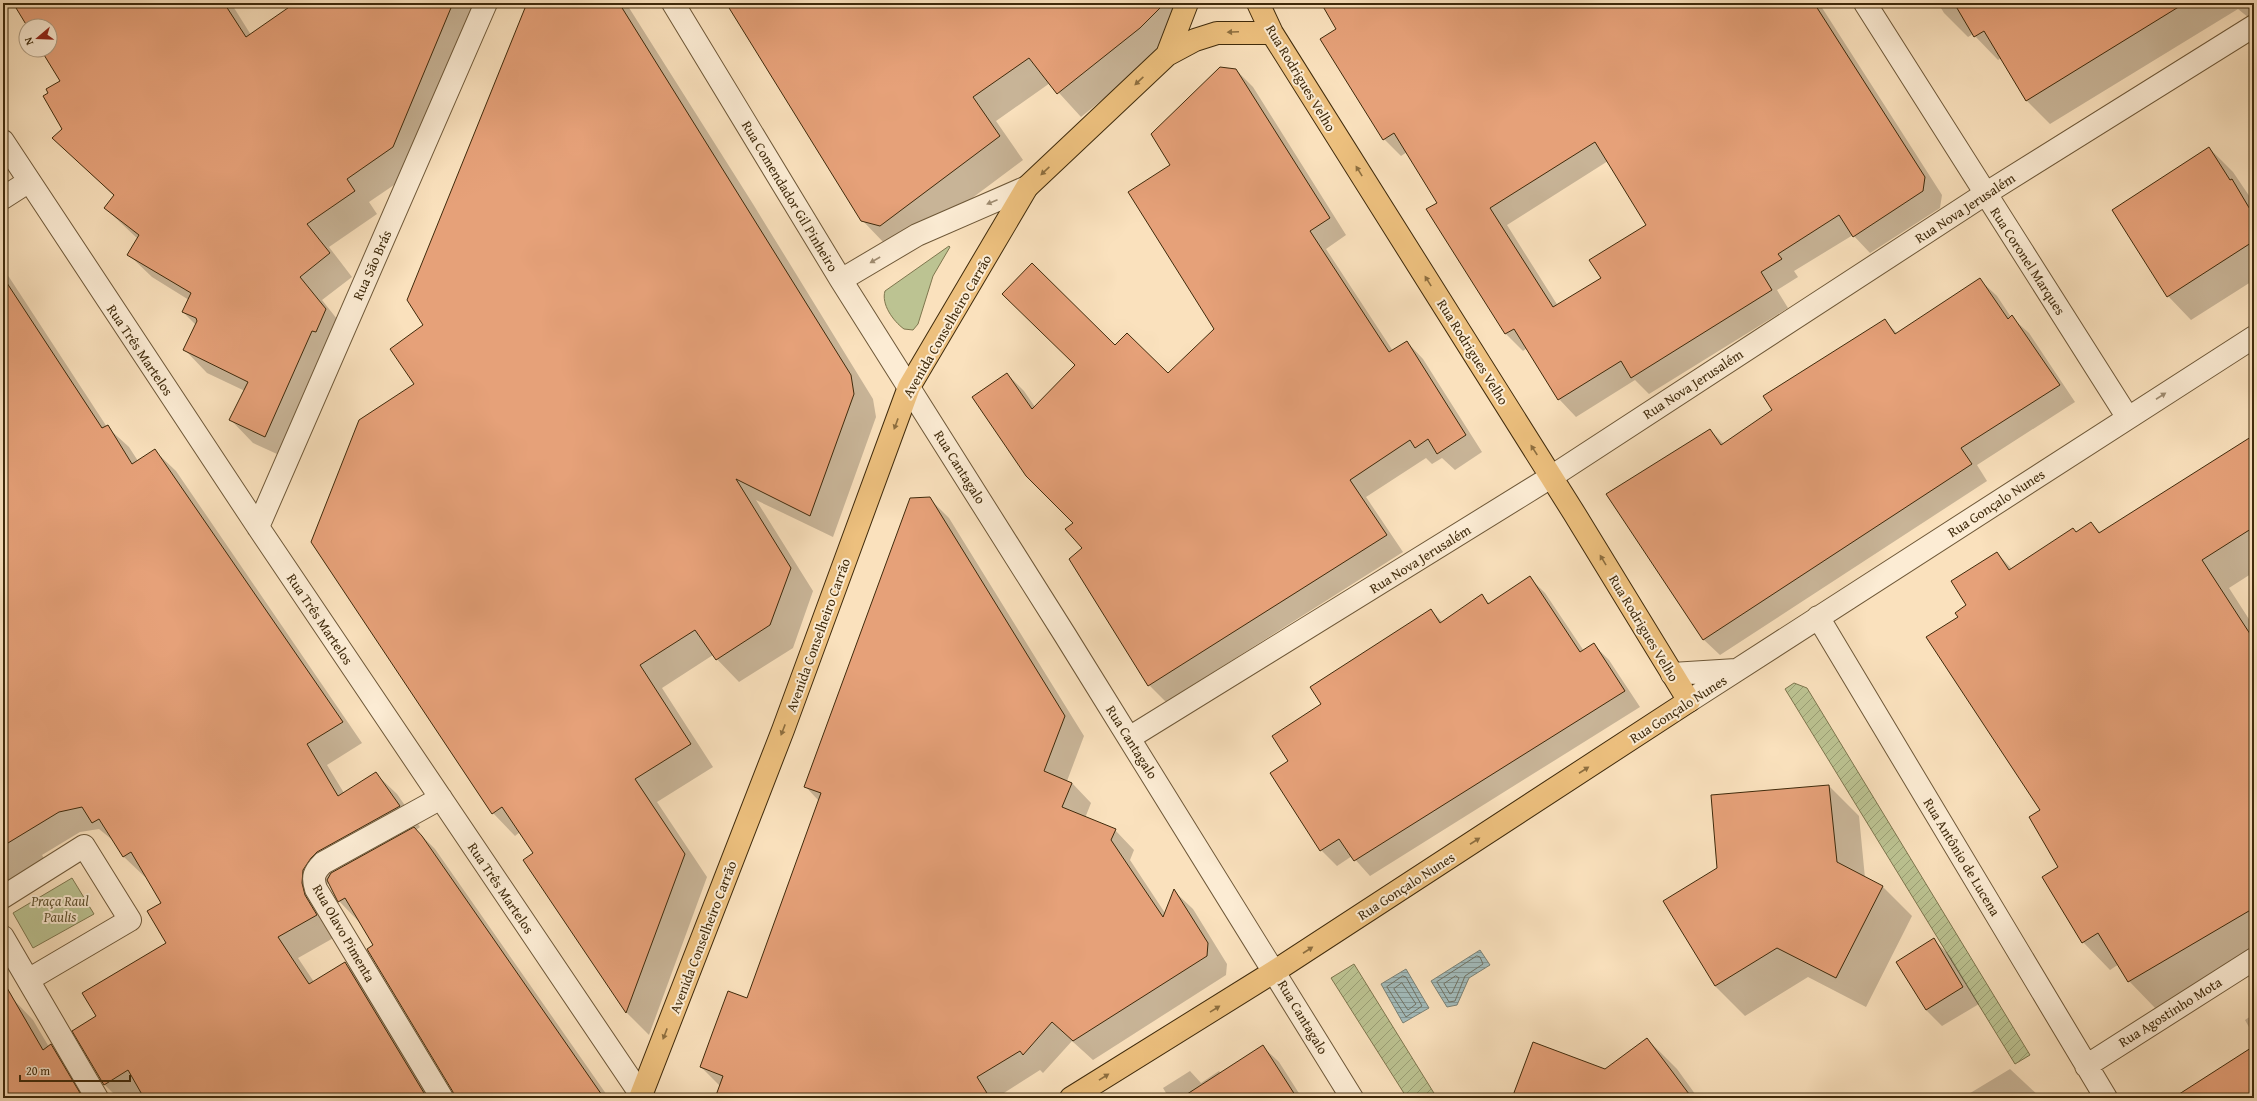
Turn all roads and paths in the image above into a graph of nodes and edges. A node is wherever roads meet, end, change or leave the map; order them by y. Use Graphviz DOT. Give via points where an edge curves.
graph roads {
  1 [pos="486,3"];
  2 [pos="673,3"];
  3 [pos="1187,3"];
  4 [pos="1258,3"];
  5 [pos="1864,3"];
  6 [pos="2254,26"];
  7 [pos="1272,33"];
  8 [pos="1167,54"];
  9 [pos="3,141"];
  10 [pos="28,182"];
  11 [pos="1028,187"];
  12 [pos="1985,194"];
  13 [pos="3,198"];
  14 [pos="841,280"];
  15 [pos="2254,337"];
  16 [pos="909,387"];
  17 [pos="2128,418"];
  18 [pos="1551,477"];
  19 [pos="258,527"];
  20 [pos="1818,617"];
  21 [pos="1739,670"];
  22 [pos="1672,674"];
  23 [pos="1689,702"];
  24 [pos="1129,738"];
  25 [pos="441,798"];
  26 [pos="3,897"];
  27 [pos="3,937"];
  28 [pos="2254,959"];
  29 [pos="1275,971"];
  30 [pos="28,980"];
  31 [pos="2086,1066"];
  32 [pos="641,1096"];
  33 [pos="97,1098"];
  34 [pos="442,1098"];
  35 [pos="1071,1098"];
  36 [pos="1352,1098"];
  37 [pos="2106,1098"];
  1 -- 19 [label="street, Rua São Brás"];
  2 -- 14 [label="street, Rua Comendador Gil Pinheiro"];
  3 -- 8 [label="main road, Avenida Conselheiro Carrão"];
  4 -- 7 [label="main road, Rua Rodrigues Velho"];
  5 -- 12 [label="street, Rua Coronel Marques"];
  6 -- 12 [label="street, Rua Nova Jerusalém"];
  7 -- 8 [label="main road, one-way" via="1217,33 1195,40"];
  18 -- 7 [label="main road, Rua Rodrigues Velho, one-way"];
  8 -- 11 [label="main road, Avenida Conselheiro Carrão, one-way"];
  9 -- 10 [label="street, Rua Três Martelos"];
  10 -- 13 [label="street"];
  10 -- 19 [label="street, Rua Três Martelos"];
  11 -- 14 [label="street, Avenida Conselheiro Carrão, one-way" via="917,236"];
  11 -- 16 [label="main road, Avenida Conselheiro Carrão"];
  12 -- 17 [label="street, Rua Coronel Marques"];
  12 -- 18 [label="street, Rua Nova Jerusalém"];
  14 -- 16 [label="street, Rua Comendador Gil Pinheiro"];
  17 -- 15 [label="street, Rua Gonçalo Nunes, one-way"];
  16 -- 24 [label="street, Rua Cantagalo"];
  16 -- 32 [label="main road, Avenida Conselheiro Carrão, one-way" via="783,730"];
  17 -- 20 [label="street, Rua Gonçalo Nunes"];
  22 -- 18 [label="main road, Rua Rodrigues Velho, one-way"];
  18 -- 24 [label="street, Rua Nova Jerusalém"];
  19 -- 25 [label="street, Rua Três Martelos"];
  20 -- 21 [label="street, Rua Gonçalo Nunes"];
  20 -- 31 [label="street, Rua Antônio de Lucena"];
  21 -- 22 [label="street, Rua Gonçalo Nunes"];
  21 -- 23 [label="street, Rua Gonçalo Nunes"];
  22 -- 23 [label="main road, Rua Rodrigues Velho"];
  29 -- 23 [label="main road, Rua Gonçalo Nunes, one-way"];
  24 -- 29 [label="street, Rua Cantagalo"];
  25 -- 32 [label="street, Rua Três Martelos"];
  25 -- 34 [label="street, Rua Olavo Pimenta" via="323,863 316,870 313,879 316,889"];
  26 -- 30 [label="street" via="84,846 130,920"];
  27 -- 30 [label="street"];
  28 -- 31 [label="street, Rua Agostinho Mota"];
  35 -- 29 [label="main road, Rua Gonçalo Nunes, one-way"];
  29 -- 36 [label="street, Rua Cantagalo"];
  30 -- 33 [label="street"];
  31 -- 37 [label="street, Rua Antônio de Lucena"];
}
